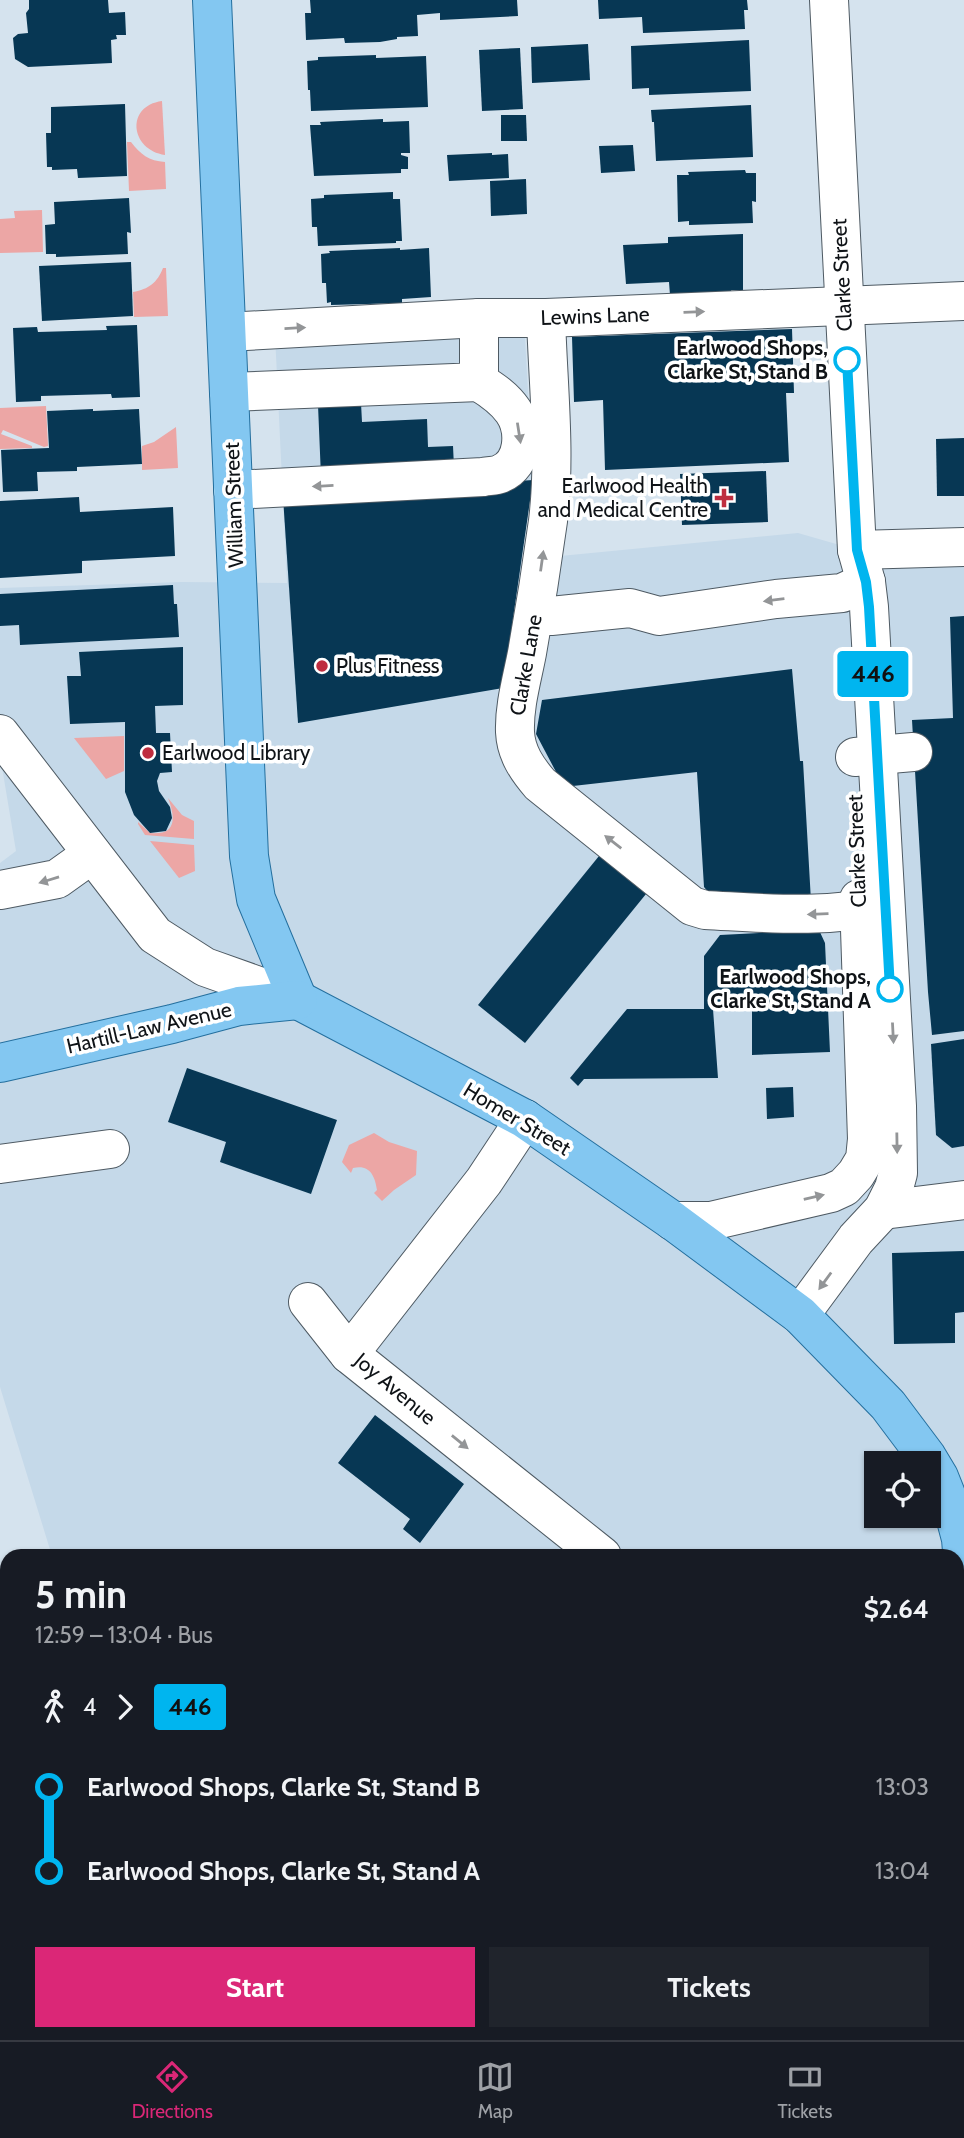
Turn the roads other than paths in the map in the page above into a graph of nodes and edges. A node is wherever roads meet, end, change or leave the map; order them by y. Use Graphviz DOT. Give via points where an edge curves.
graph roads {
  1 [pos="212,0"];
  2 [pos="829,0"];
  3 [pos="964,301"];
  4 [pos="844,306"];
  5 [pos="479,318"];
  6 [pos="546,318"];
  7 [pos="227,332"];
  8 [pos="479,382"];
  9 [pos="229,392"];
  10 [pos="233,490"];
  11 [pos="964,547"];
  12 [pos="855,575"];
  13 [pos="535,612"];
  14 [pos="0,734"];
  15 [pos="92,854"];
  16 [pos="0,890"];
  17 [pos="872,908"];
  18 [pos="298,1000"];
  19 [pos="0,1063"];
  20 [pos="880,1072"];
  21 [pos="525,1119"];
  22 [pos="110,1149"];
  23 [pos="0,1164"];
  24 [pos="964,1200"];
  25 [pos="883,1210"];
  26 [pos="673,1221"];
  27 [pos="308,1302"];
  28 [pos="800,1315"];
  29 [pos="349,1354"];
  30 [pos="592,1549"];
  31 [pos="962,1549"];
  1 -- 7 [label="main road, William Street"];
  2 -- 4 [label="street, Clarke Street"];
  3 -- 4 [label="street, Lewins Lane"];
  6 -- 4 [label="street, Lewins Lane, one-way"];
  4 -- 12 [label="street, Clarke Street"];
  5 -- 6 [label="street, Lewins Lane"];
  7 -- 5 [label="street, Lewins Lane, one-way"];
  5 -- 8 [label="street"];
  13 -- 6 [label="street, Clarke Lane, one-way" via="552,475"];
  7 -- 9 [label="main road, William Street"];
  8 -- 9 [label="street"];
  8 -- 10 [label="street, one-way" via="515,413 521,432 521,450 501,473"];
  9 -- 10 [label="main road, William Street"];
  10 -- 18 [label="main road, William Street" via="251,869 256,899"];
  11 -- 12 [label="street"];
  12 -- 13 [label="street, one-way" via="776,599 659,616 630,608 551,616"];
  12 -- 17 [label="street, Clarke Street" via="881,754"];
  17 -- 13 [label="street, Clarke Lane, one-way" via="818,915 705,910 692,905 540,784 529,772 515,736"];
  14 -- 15 [label="street, Homer Street"];
  15 -- 16 [label="street, one-way" via="57,879"];
  15 -- 18 [label="street, Homer Street" via="155,935 205,967"];
  17 -- 20 [label="street, Clarke Street"];
  18 -- 19 [label="main road, Hartill-Law Avenue" via="239,1006"];
  18 -- 21 [label="main road, Homer Street"];
  20 -- 25 [label="street, Clarke Street, one-way" via="898,1173"];
  26 -- 20 [label="street, Clarke Street, one-way" via="711,1221 844,1187 865,1159"];
  21 -- 26 [label="main road, Homer Street"];
  21 -- 29 [label="street, Joy Avenue" via="484,1181"];
  22 -- 23 [label="street"];
  24 -- 25 [label="street"];
  25 -- 28 [label="street, Clarke Street, one-way"];
  26 -- 28 [label="main road, Homer Street"];
  27 -- 29 [label="street"];
  28 -- 31 [label="main road, Homer Street" via="888,1405 927,1457 944,1487"];
  29 -- 30 [label="street, Joy Avenue, one-way"];
}
